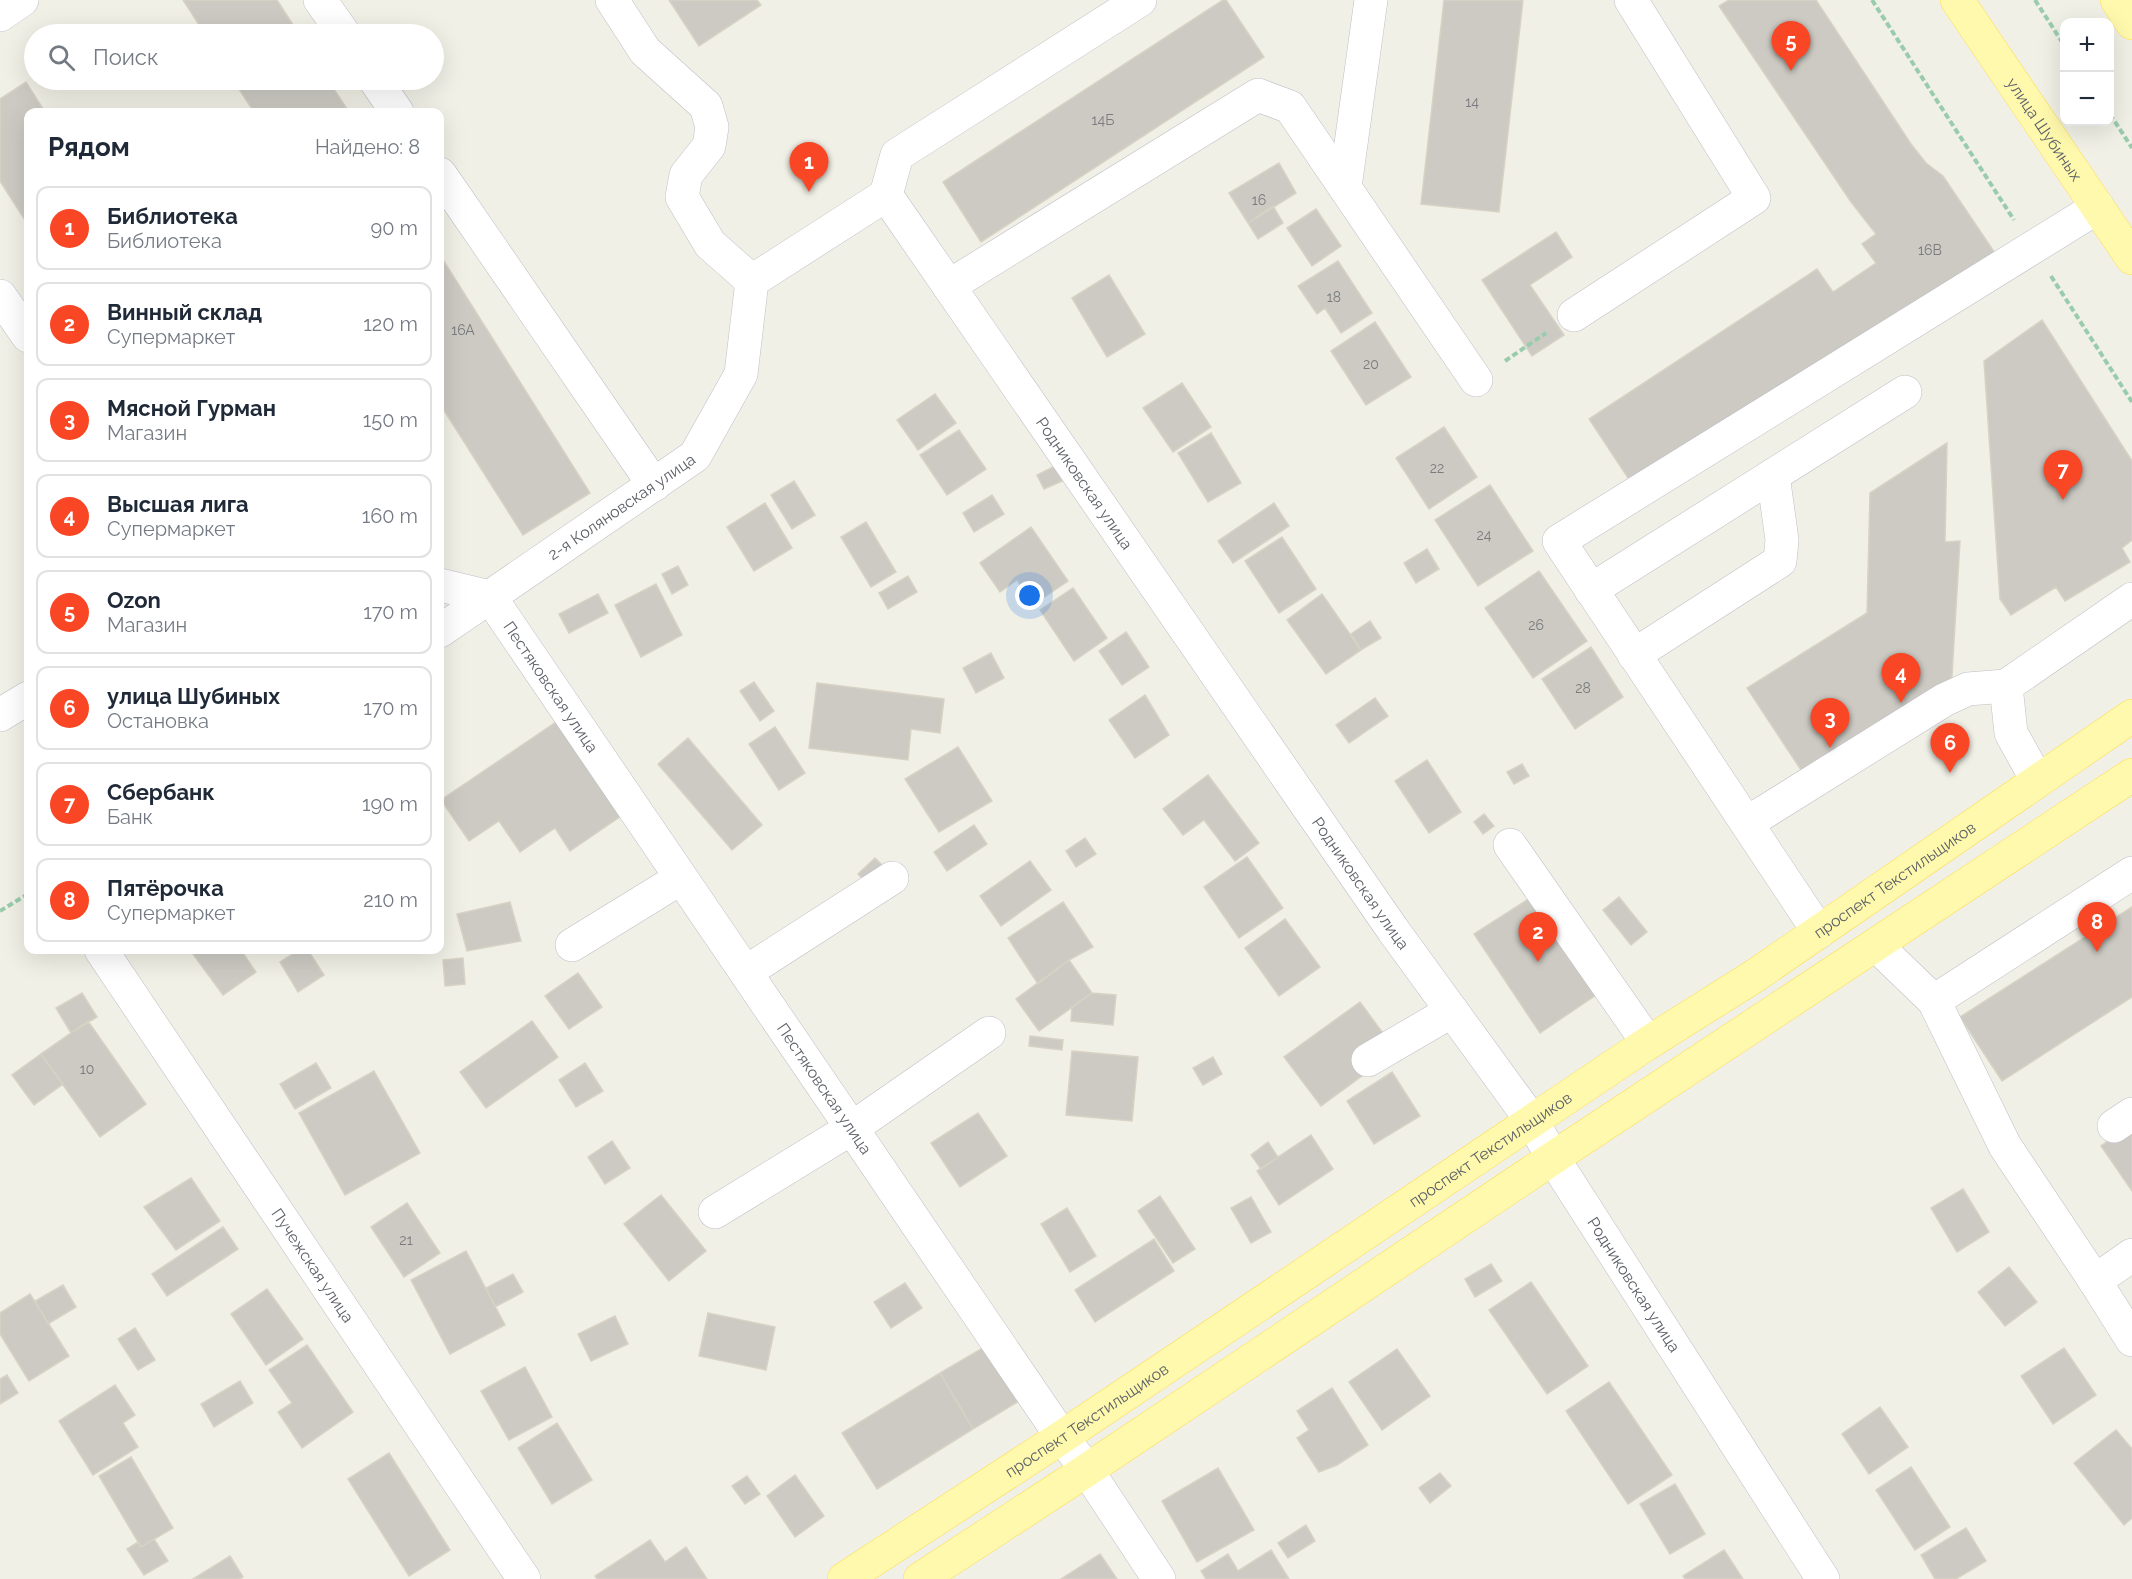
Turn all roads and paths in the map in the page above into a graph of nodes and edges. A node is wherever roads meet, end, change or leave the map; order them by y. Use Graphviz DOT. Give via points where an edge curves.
graph roads {
  1 [pos="22,0"];
  2 [pos="320,0"];
  3 [pos="612,0"];
  4 [pos="1140,0"];
  5 [pos="1371,0"];
  6 [pos="1631,0"];
  7 [pos="1872,0"];
  8 [pos="1957,0"];
  9 [pos="2035,0"];
  10 [pos="2117,0"];
  11 [pos="0,15"];
  12 [pos="2132,23"];
  13 [pos="337,24"];
  14 [pos="2060,39"];
  15 [pos="382,90"];
  16 [pos="394,108"];
  17 [pos="2114,121"];
  18 [pos="2132,148"];
  19 [pos="444,180"];
  20 [pos="1345,187"];
  21 [pos="886,195"];
  22 [pos="2098,207"];
  23 [pos="2032,247"];
  24 [pos="2132,258"];
  25 [pos="752,281"];
  26 [pos="949,286"];
  27 [pos="0,296"];
  28 [pos="1574,315"];
  29 [pos="24,330"];
  30 [pos="1476,380"];
  31 [pos="1905,392"];
  32 [pos="2132,402"];
  33 [pos="1773,475"];
  34 [pos="654,485"];
  35 [pos="444,586"];
  36 [pos="1591,590"];
  37 [pos="490,597"];
  38 [pos="2132,599"];
  39 [pos="444,628"];
  40 [pos="1634,654"];
  41 [pos="2006,686"];
  42 [pos="24,701"];
  43 [pos="0,716"];
  44 [pos="2132,716"];
  45 [pos="2132,774"];
  46 [pos="2037,780"];
  47 [pos="1747,823"];
  48 [pos="1510,845"];
  49 [pos="2132,873"];
  50 [pos="681,878"];
  51 [pos="892,878"];
  52 [pos="24,896"];
  53 [pos="0,911"];
  54 [pos="1819,932"];
  55 [pos="572,945"];
  56 [pos="1876,945"];
  57 [pos="104,954"];
  58 [pos="746,972"];
  59 [pos="1934,1001"];
  60 [pos="1452,1011"];
  61 [pos="989,1033"];
  62 [pos="1648,1043"];
  63 [pos="1368,1060"];
  64 [pos="1532,1121"];
  65 [pos="852,1128"];
  66 [pos="1553,1158"];
  67 [pos="715,1212"];
  68 [pos="2132,1255"];
  69 [pos="2095,1281"];
  70 [pos="2132,1340"];
  71 [pos="1062,1437"];
  72 [pos="1087,1470"];
  73 [pos="524,1579"];
  74 [pos="844,1579"];
  75 [pos="920,1579"];
  76 [pos="1159,1579"];
  77 [pos="1823,1579"];
  1 -- 11 [label="street"];
  2 -- 13 [label="street"];
  3 -- 25 [label="street" via="645,51 706,106 712,127 709,146 686,175 682,197 710,244"];
  4 -- 21 [label="street" via="897,155"];
  5 -- 20 [label="street"];
  6 -- 28 [label="street" via="1754,198"];
  7 -- 23 [label="path"];
  8 -- 22 [label="main road, улица Шубиных"];
  9 -- 14 [label="path"];
  10 -- 12 [label="main road"];
  15 -- 16 [label="street"];
  17 -- 18 [label="path"];
  19 -- 34 [label="street"];
  20 -- 26 [label="street" via="1290,107 1258,95"];
  20 -- 30 [label="street"];
  21 -- 25 [label="street"];
  21 -- 26 [label="street, Родниковская улица"];
  22 -- 23 [label="street"];
  22 -- 24 [label="main road, улица Шубиных"];
  23 -- 32 [label="path"];
  23 -- 36 [label="street" via="1559,541"];
  25 -- 34 [label="street, 2-я Коляновская улица" via="741,374 695,456"];
  26 -- 60 [label="street, Родниковская улица"];
  27 -- 29 [label="street"];
  28 -- 30 [label="path"];
  31 -- 33 [label="street"];
  33 -- 36 [label="street"];
  33 -- 40 [label="street" via="1782,540 1780,561"];
  34 -- 37 [label="street, 2-я Коляновская улица"];
  35 -- 37 [label="street"];
  36 -- 40 [label="street"];
  37 -- 39 [label="street, 2-я Коляновская улица"];
  37 -- 50 [label="street, Пестяковская улица"];
  38 -- 41 [label="street"];
  40 -- 47 [label="street"];
  41 -- 46 [label="street" via="2011,733"];
  41 -- 47 [label="street" via="1968,689 1944,700"];
  42 -- 43 [label="street"];
  44 -- 46 [label="main road, проспект Текстильщиков"];
  45 -- 56 [label="main road"];
  46 -- 54 [label="main road, проспект Текстильщиков"];
  47 -- 54 [label="street"];
  48 -- 62 [label="street"];
  49 -- 59 [label="street"];
  50 -- 55 [label="street"];
  50 -- 58 [label="street, Пестяковская улица"];
  51 -- 58 [label="street"];
  52 -- 53 [label="path"];
  54 -- 62 [label="main road, проспект Текстильщиков"];
  56 -- 59 [label="street"];
  56 -- 66 [label="main road"];
  57 -- 73 [label="street, Пучежская улица"];
  58 -- 65 [label="street, Пестяковская улица"];
  59 -- 69 [label="street" via="2005,1146"];
  60 -- 63 [label="street"];
  60 -- 64 [label="street, Родниковская улица"];
  61 -- 65 [label="street"];
  62 -- 64 [label="main road, проспект Текстильщиков"];
  64 -- 66 [label="street, Родниковская улица"];
  64 -- 71 [label="main road, проспект Текстильщиков"];
  65 -- 67 [label="street"];
  65 -- 71 [label="street, Пестяковская улица"];
  66 -- 72 [label="main road"];
  66 -- 77 [label="street, Родниковская улица"];
  68 -- 69 [label="street"];
  69 -- 70 [label="street"];
  71 -- 72 [label="street, Пестяковская улица"];
  71 -- 74 [label="main road, проспект Текстильщиков"];
  72 -- 75 [label="main road"];
  72 -- 76 [label="street, Пестяковская улица"];
}
